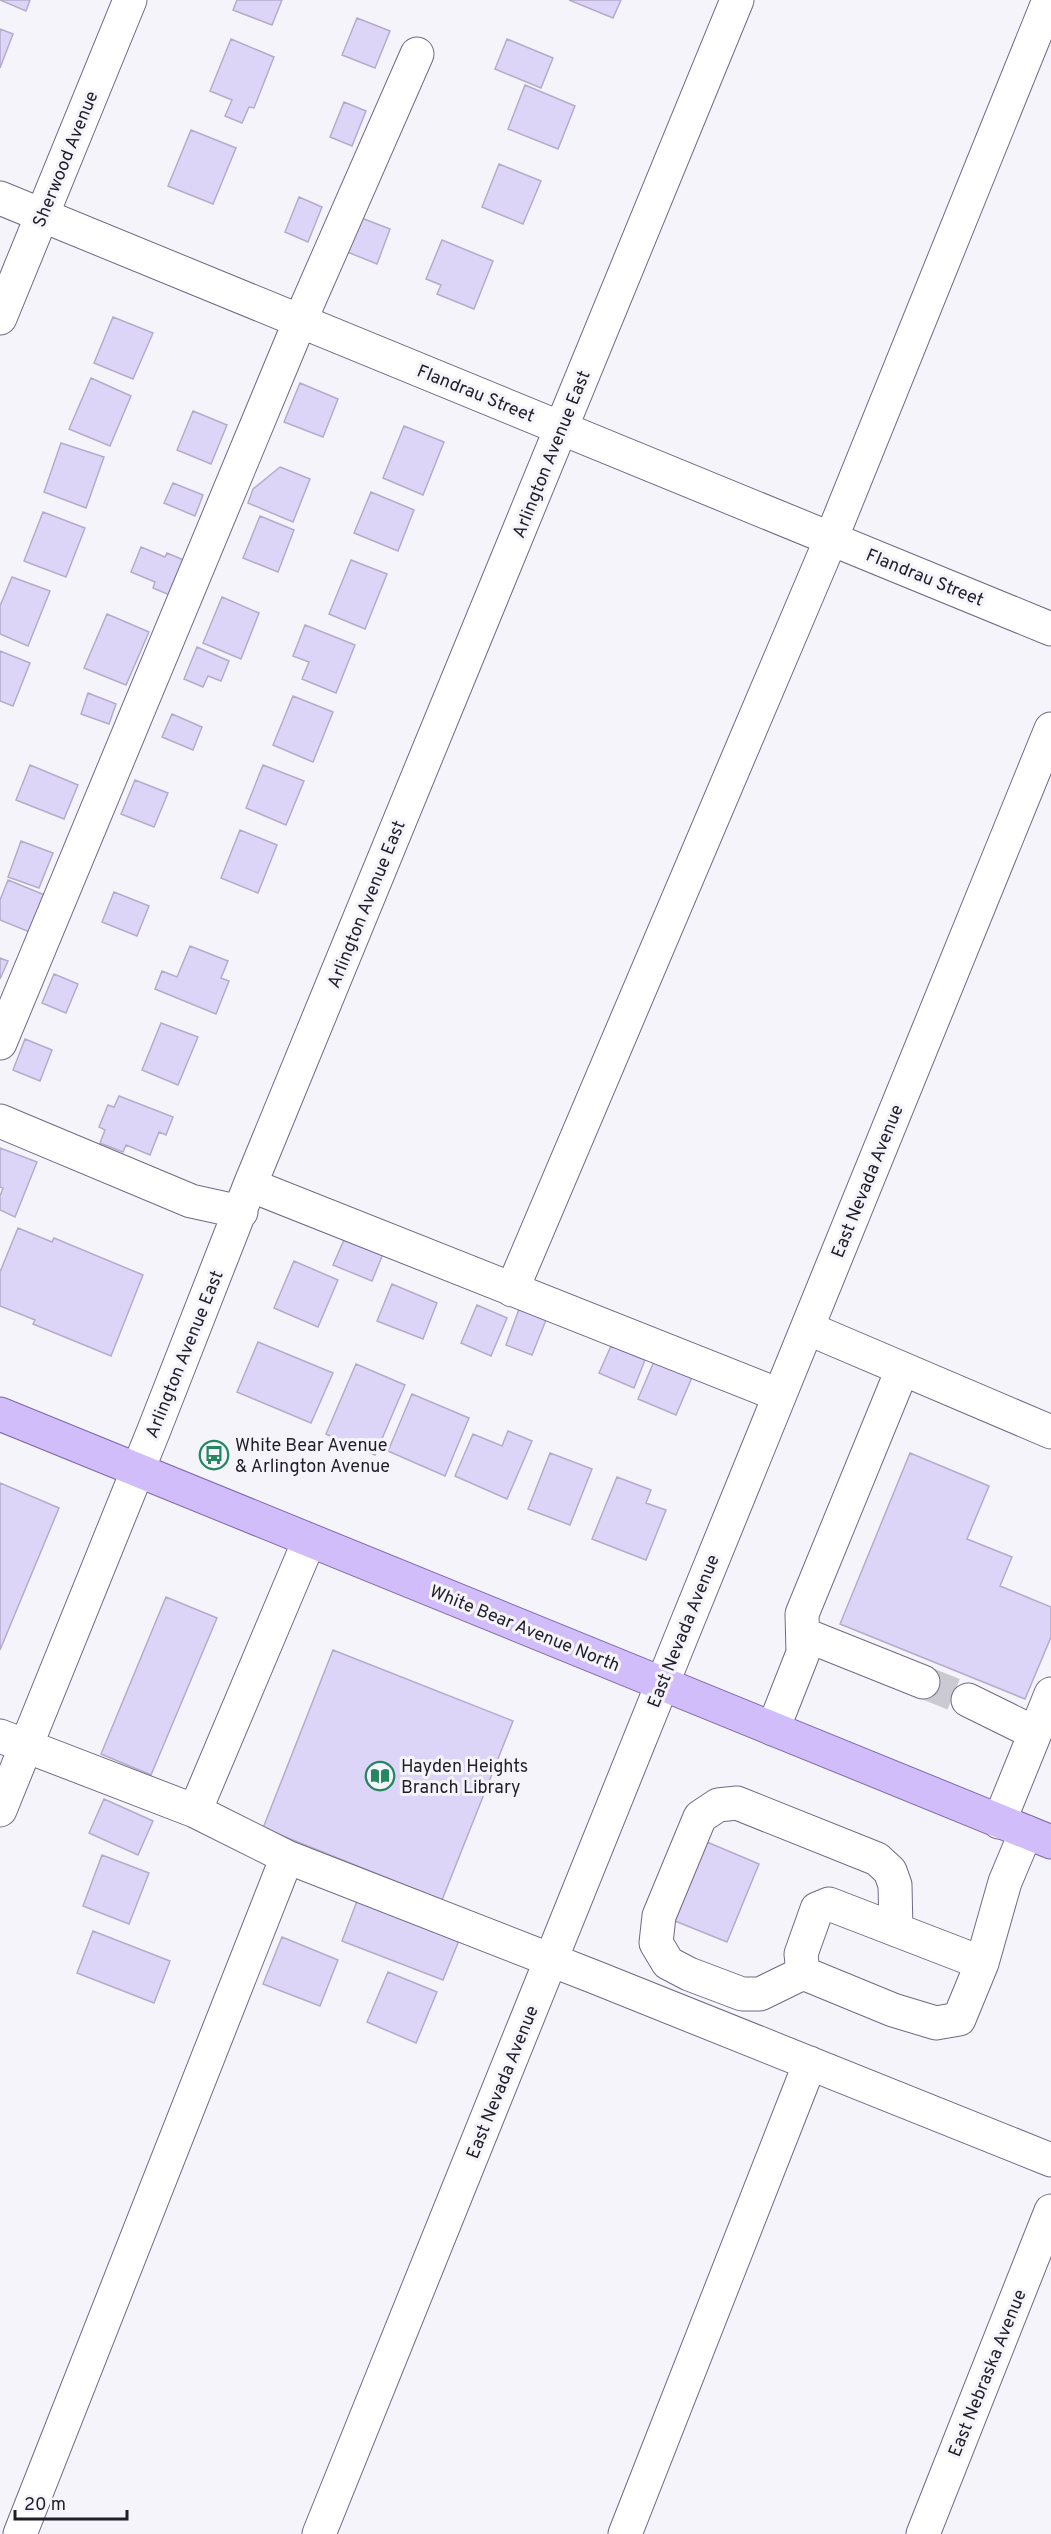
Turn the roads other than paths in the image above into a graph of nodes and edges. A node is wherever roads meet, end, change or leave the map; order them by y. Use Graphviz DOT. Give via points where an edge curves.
graph roads {
  1 [pos="130,0"];
  2 [pos="737,0"];
  3 [pos="1049,0"];
  4 [pos="417,54"];
  5 [pos="0,198"];
  6 [pos="42,216"];
  7 [pos="0,318"];
  8 [pos="300,321"];
  9 [pos="562,428"];
  10 [pos="831,538"];
  11 [pos="1051,629"];
  12 [pos="1051,729"];
  13 [pos="0,1043"];
  14 [pos="0,1121"];
  15 [pos="245,1198"];
  16 [pos="512,1290"];
  17 [pos="807,1328"];
  18 [pos="902,1370"];
  19 [pos="779,1395"];
  20 [pos="0,1414"];
  21 [pos="1051,1432"];
  22 [pos="138,1471"];
  23 [pos="309,1541"];
  24 [pos="803,1634"];
  25 [pos="923,1682"];
  26 [pos="662,1684"];
  27 [pos="1051,1694"];
  28 [pos="968,1700"];
  29 [pos="772,1729"];
  30 [pos="1035,1733"];
  31 [pos="12,1742"];
  32 [pos="0,1810"];
  33 [pos="195,1811"];
  34 [pos="1025,1832"];
  35 [pos="287,1857"];
  36 [pos="896,1930"];
  37 [pos="552,1960"];
  38 [pos="982,1963"];
  39 [pos="803,1973"];
  40 [pos="810,2063"];
  41 [pos="1051,2160"];
  42 [pos="1051,2211"];
  43 [pos="20,2534"];
  44 [pos="319,2534"];
  45 [pos="625,2534"];
  46 [pos="923,2534"];
  1 -- 6 [label="street, Sherwood Avenue"];
  2 -- 9 [label="street, Arlington Avenue East"];
  3 -- 10 [label="street"];
  4 -- 8 [label="street"];
  5 -- 6 [label="street, Flandrau Street"];
  6 -- 7 [label="street, Sherwood Avenue"];
  6 -- 8 [label="street, Flandrau Street"];
  8 -- 9 [label="street, Flandrau Street"];
  8 -- 13 [label="street"];
  9 -- 10 [label="street, Flandrau Street"];
  9 -- 15 [label="street, Arlington Avenue East"];
  10 -- 11 [label="street, Flandrau Street"];
  10 -- 16 [label="street"];
  12 -- 17 [label="street, East Nevada Avenue"];
  14 -- 15 [label="street" via="191,1201"];
  15 -- 16 [label="street"];
  15 -- 22 [label="street, Arlington Avenue East"];
  16 -- 19 [label="street"];
  17 -- 18 [label="street"];
  17 -- 19 [label="street, East Nevada Avenue"];
  18 -- 21 [label="street"];
  18 -- 24 [label="street" via="802,1614"];
  19 -- 26 [label="street, East Nevada Avenue"];
  20 -- 22 [label="main road, White Bear Avenue North"];
  22 -- 23 [label="main road, White Bear Avenue North"];
  22 -- 31 [label="street, Arlington Avenue East"];
  23 -- 26 [label="main road, White Bear Avenue North"];
  23 -- 33 [label="street"];
  24 -- 25 [label="street"];
  24 -- 29 [label="street" via="803,1653"];
  26 -- 29 [label="main road, White Bear Avenue North"];
  26 -- 37 [label="street, East Nevada Avenue"];
  27 -- 30 [label="street"];
  28 -- 30 [label="street"];
  29 -- 34 [label="main road, White Bear Avenue North"];
  30 -- 34 [label="street"];
  31 -- 32 [label="street, Arlington Avenue East"];
  31 -- 33 [label="street"];
  33 -- 35 [label="street"];
  34 -- 38 [label="street" via="1005,1882"];
  35 -- 37 [label="street"];
  35 -- 43 [label="street"];
  36 -- 38 [label="street"];
  36 -- 39 [label="street" via="829,1904 817,1910 801,1954"];
  36 -- 39 [label="street" via="895,1885 890,1871 877,1859 737,1803 718,1805 700,1817 659,1916 656,1943 668,1963 742,1994 760,1994"];
  37 -- 40 [label="street"];
  37 -- 44 [label="street, East Nevada Avenue"];
  38 -- 39 [label="street" via="959,2019 936,2023"];
  40 -- 41 [label="street"];
  40 -- 45 [label="street"];
  42 -- 46 [label="street, East Nebraska Avenue"];
}
